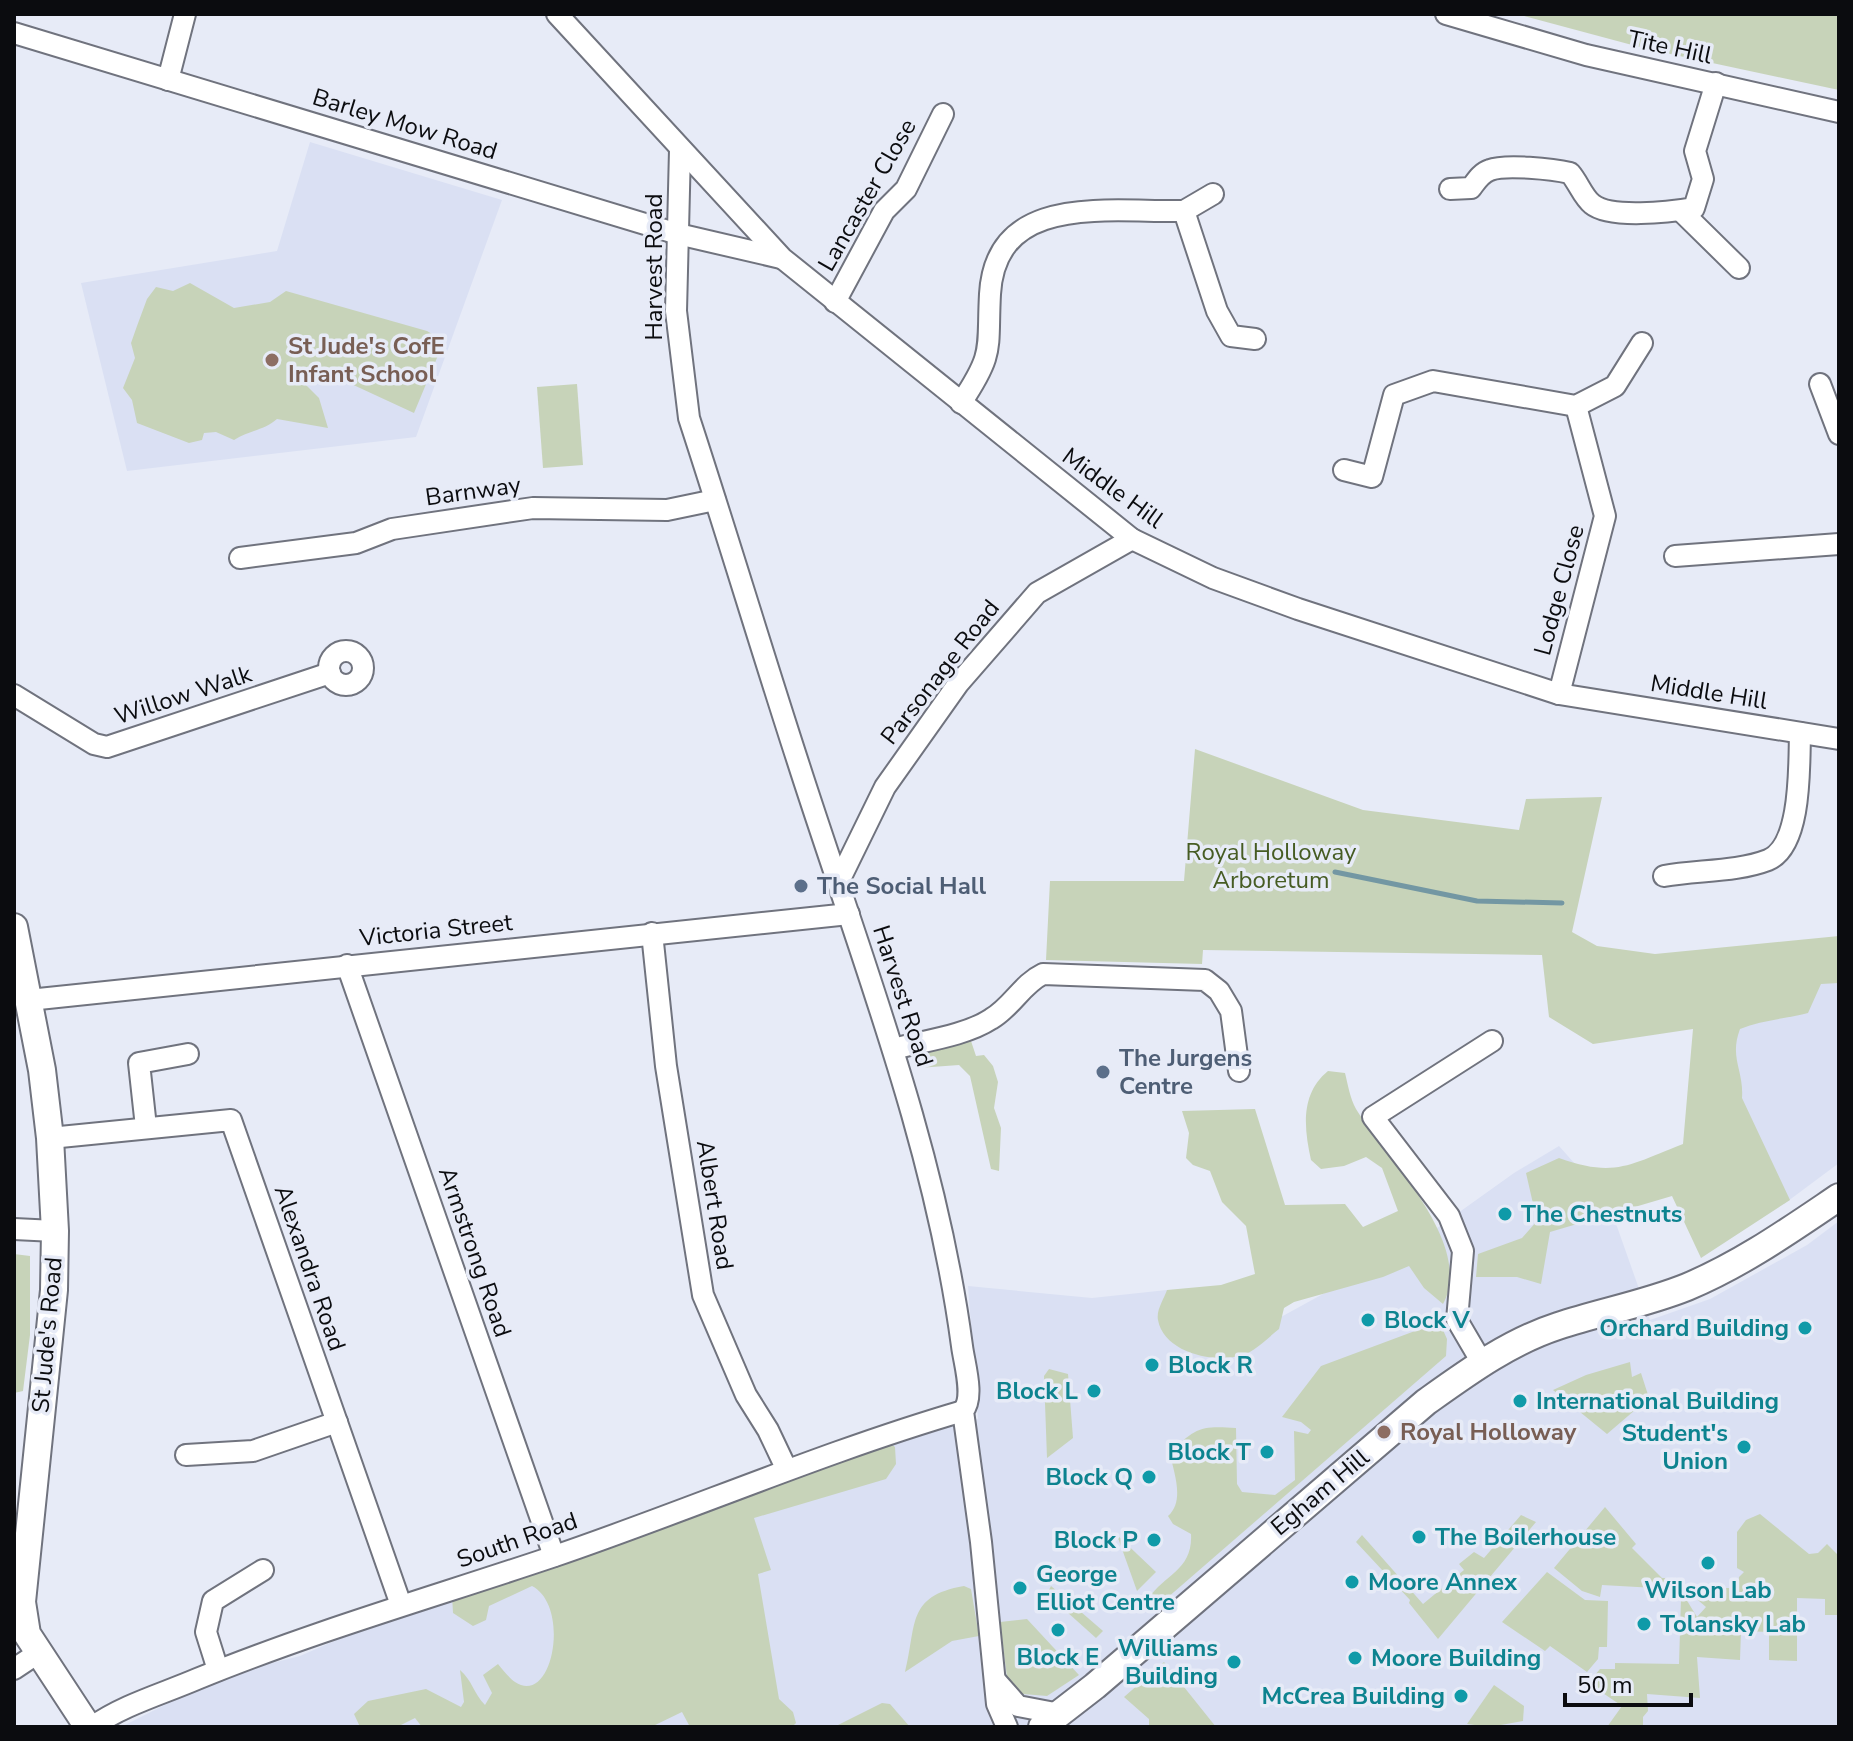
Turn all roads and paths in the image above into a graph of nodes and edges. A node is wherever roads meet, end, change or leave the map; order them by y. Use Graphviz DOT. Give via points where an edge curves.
graph roads {
  1 [pos="185,14"];
  2 [pos="557,14"];
  3 [pos="1446,14"];
  4 [pos="14,33"];
  5 [pos="168,80"];
  6 [pos="1716,83"];
  7 [pos="1839,112"];
  8 [pos="943,114"];
  9 [pos="680,150"];
  10 [pos="1450,189"];
  11 [pos="1213,194"];
  12 [pos="1184,211"];
  13 [pos="1681,211"];
  14 [pos="678,234"];
  15 [pos="782,258"];
  16 [pos="1739,268"];
  17 [pos="835,302"];
  18 [pos="1255,339"];
  19 [pos="1642,343"];
  20 [pos="1820,384"];
  21 [pos="961,403"];
  22 [pos="1576,406"];
  23 [pos="1839,434"];
  24 [pos="1344,470"];
  25 [pos="715,500"];
  26 [pos="1132,539"];
  27 [pos="1839,544"];
  28 [pos="1675,556"];
  29 [pos="240,558"];
  30 [pos="330,673"];
  31 [pos="1559,694"];
  32 [pos="14,695"];
  33 [pos="1800,733"];
  34 [pos="1839,739"];
  35 [pos="1664,876"];
  36 [pos="838,883"];
  37 [pos="849,914"];
  38 [pos="14,927"];
  39 [pos="652,933"];
  40 [pos="347,965"];
  41 [pos="29,1000"];
  42 [pos="1492,1041"];
  43 [pos="893,1049"];
  44 [pos="188,1054"];
  45 [pos="1239,1071"];
  46 [pos="146,1127"];
  47 [pos="50,1138"];
  48 [pos="1839,1197"];
  49 [pos="14,1229"];
  50 [pos="55,1231"];
  51 [pos="1481,1361"];
  52 [pos="963,1411"];
  53 [pos="337,1422"];
  54 [pos="186,1455"];
  55 [pos="786,1468"];
  56 [pos="554,1556"];
  57 [pos="263,1570"];
  58 [pos="401,1605"];
  59 [pos="38,1653"];
  60 [pos="14,1669"];
  61 [pos="218,1670"];
  62 [pos="996,1681"];
  63 [pos="1051,1720"];
  64 [pos="90,1727"];
  65 [pos="1007,1727"];
  1 -- 5 [label="street"];
  2 -- 9 [label="street, Middle Hill"];
  3 -- 6 [label="street, Tite Hill" via="1586,55"];
  4 -- 5 [label="street, Barley Mow Road"];
  5 -- 14 [label="street, Barley Mow Road"];
  6 -- 7 [label="street, Tite Hill"];
  6 -- 13 [label="street" via="1695,151 1702,187 1694,208"];
  8 -- 17 [label="street, Lancaster Close" via="906,189 884,211"];
  9 -- 14 [label="street, Harvest Road"];
  9 -- 15 [label="street, Middle Hill"];
  10 -- 13 [label="street" via="1471,188 1494,168 1546,169 1570,173 1589,202 1603,211"];
  11 -- 12 [label="street"];
  12 -- 18 [label="street" via="1222,338"];
  12 -- 21 [label="street" via="1055,214 1016,233 992,270 989,353"];
  13 -- 16 [label="street"];
  14 -- 15 [label="street, Barley Mow Road"];
  14 -- 25 [label="street, Harvest Road" via="676,311 689,418"];
  15 -- 17 [label="street, Middle Hill"];
  17 -- 21 [label="street, Middle Hill"];
  19 -- 22 [label="street" via="1615,386"];
  20 -- 23 [label="street"];
  21 -- 26 [label="street, Middle Hill"];
  22 -- 24 [label="street" via="1433,381 1394,395 1372,477"];
  22 -- 31 [label="street, Lodge Close" via="1605,516"];
  25 -- 29 [label="street, Barnway" via="667,510 533,508 392,529 356,543"];
  25 -- 36 [label="street, Harvest Road"];
  26 -- 31 [label="street, Middle Hill" via="1213,578 1298,609"];
  26 -- 36 [label="street, Parsonage Road" via="1037,593 958,684 885,787"];
  27 -- 28 [label="street"];
  30 -- 32 [label="street, Willow Walk" via="107,747"];
  31 -- 33 [label="street, Middle Hill"];
  33 -- 34 [label="street, Middle Hill"];
  33 -- 35 [label="street" via="1796,807 1783,849 1748,865"];
  36 -- 37 [label="street, Harvest Road"];
  37 -- 39 [label="street, Victoria Street"];
  37 -- 43 [label="street, Harvest Road"];
  38 -- 41 [label="main road, St Jude's Road"];
  39 -- 40 [label="street, Victoria Street"];
  39 -- 55 [label="street, Albert Road" via="666,1066 703,1295 746,1395"];
  40 -- 41 [label="street, Victoria Street"];
  40 -- 56 [label="street, Armstrong Road"];
  41 -- 47 [label="main road, St Jude's Road"];
  42 -- 51 [label="street" via="1373,1117 1458,1234 1464,1273 1457,1320"];
  43 -- 45 [label="street" via="988,1022 1043,974 1196,977 1219,991 1231,1011"];
  43 -- 52 [label="street, Harvest Road" via="954,1279 968,1401"];
  44 -- 46 [label="street" via="139,1063"];
  46 -- 47 [label="street, Alexandra Road"];
  46 -- 53 [label="street, Alexandra Road" via="231,1120"];
  47 -- 50 [label="main road, St Jude's Road"];
  48 -- 51 [label="main road, Egham Hill" via="1717,1274 1539,1333"];
  49 -- 50 [label="street"];
  50 -- 59 [label="main road, St Jude's Road" via="54,1290 21,1589 27,1634"];
  51 -- 63 [label="main road, Egham Hill"];
  52 -- 55 [label="street, South Road"];
  52 -- 62 [label="street, Harvest Road"];
  53 -- 54 [label="street" via="253,1451"];
  53 -- 58 [label="street, Alexandra Road"];
  55 -- 56 [label="street, South Road"];
  56 -- 58 [label="street, South Road"];
  57 -- 61 [label="street" via="208,1596 206,1632"];
  58 -- 61 [label="street, South Road"];
  59 -- 60 [label="street"];
  59 -- 64 [label="main road, St Jude's Road"];
  61 -- 64 [label="street, South Road"];
  62 -- 63 [label="street" via="1018,1706"];
  62 -- 65 [label="street, Harvest Road" via="997,1704"];
}
